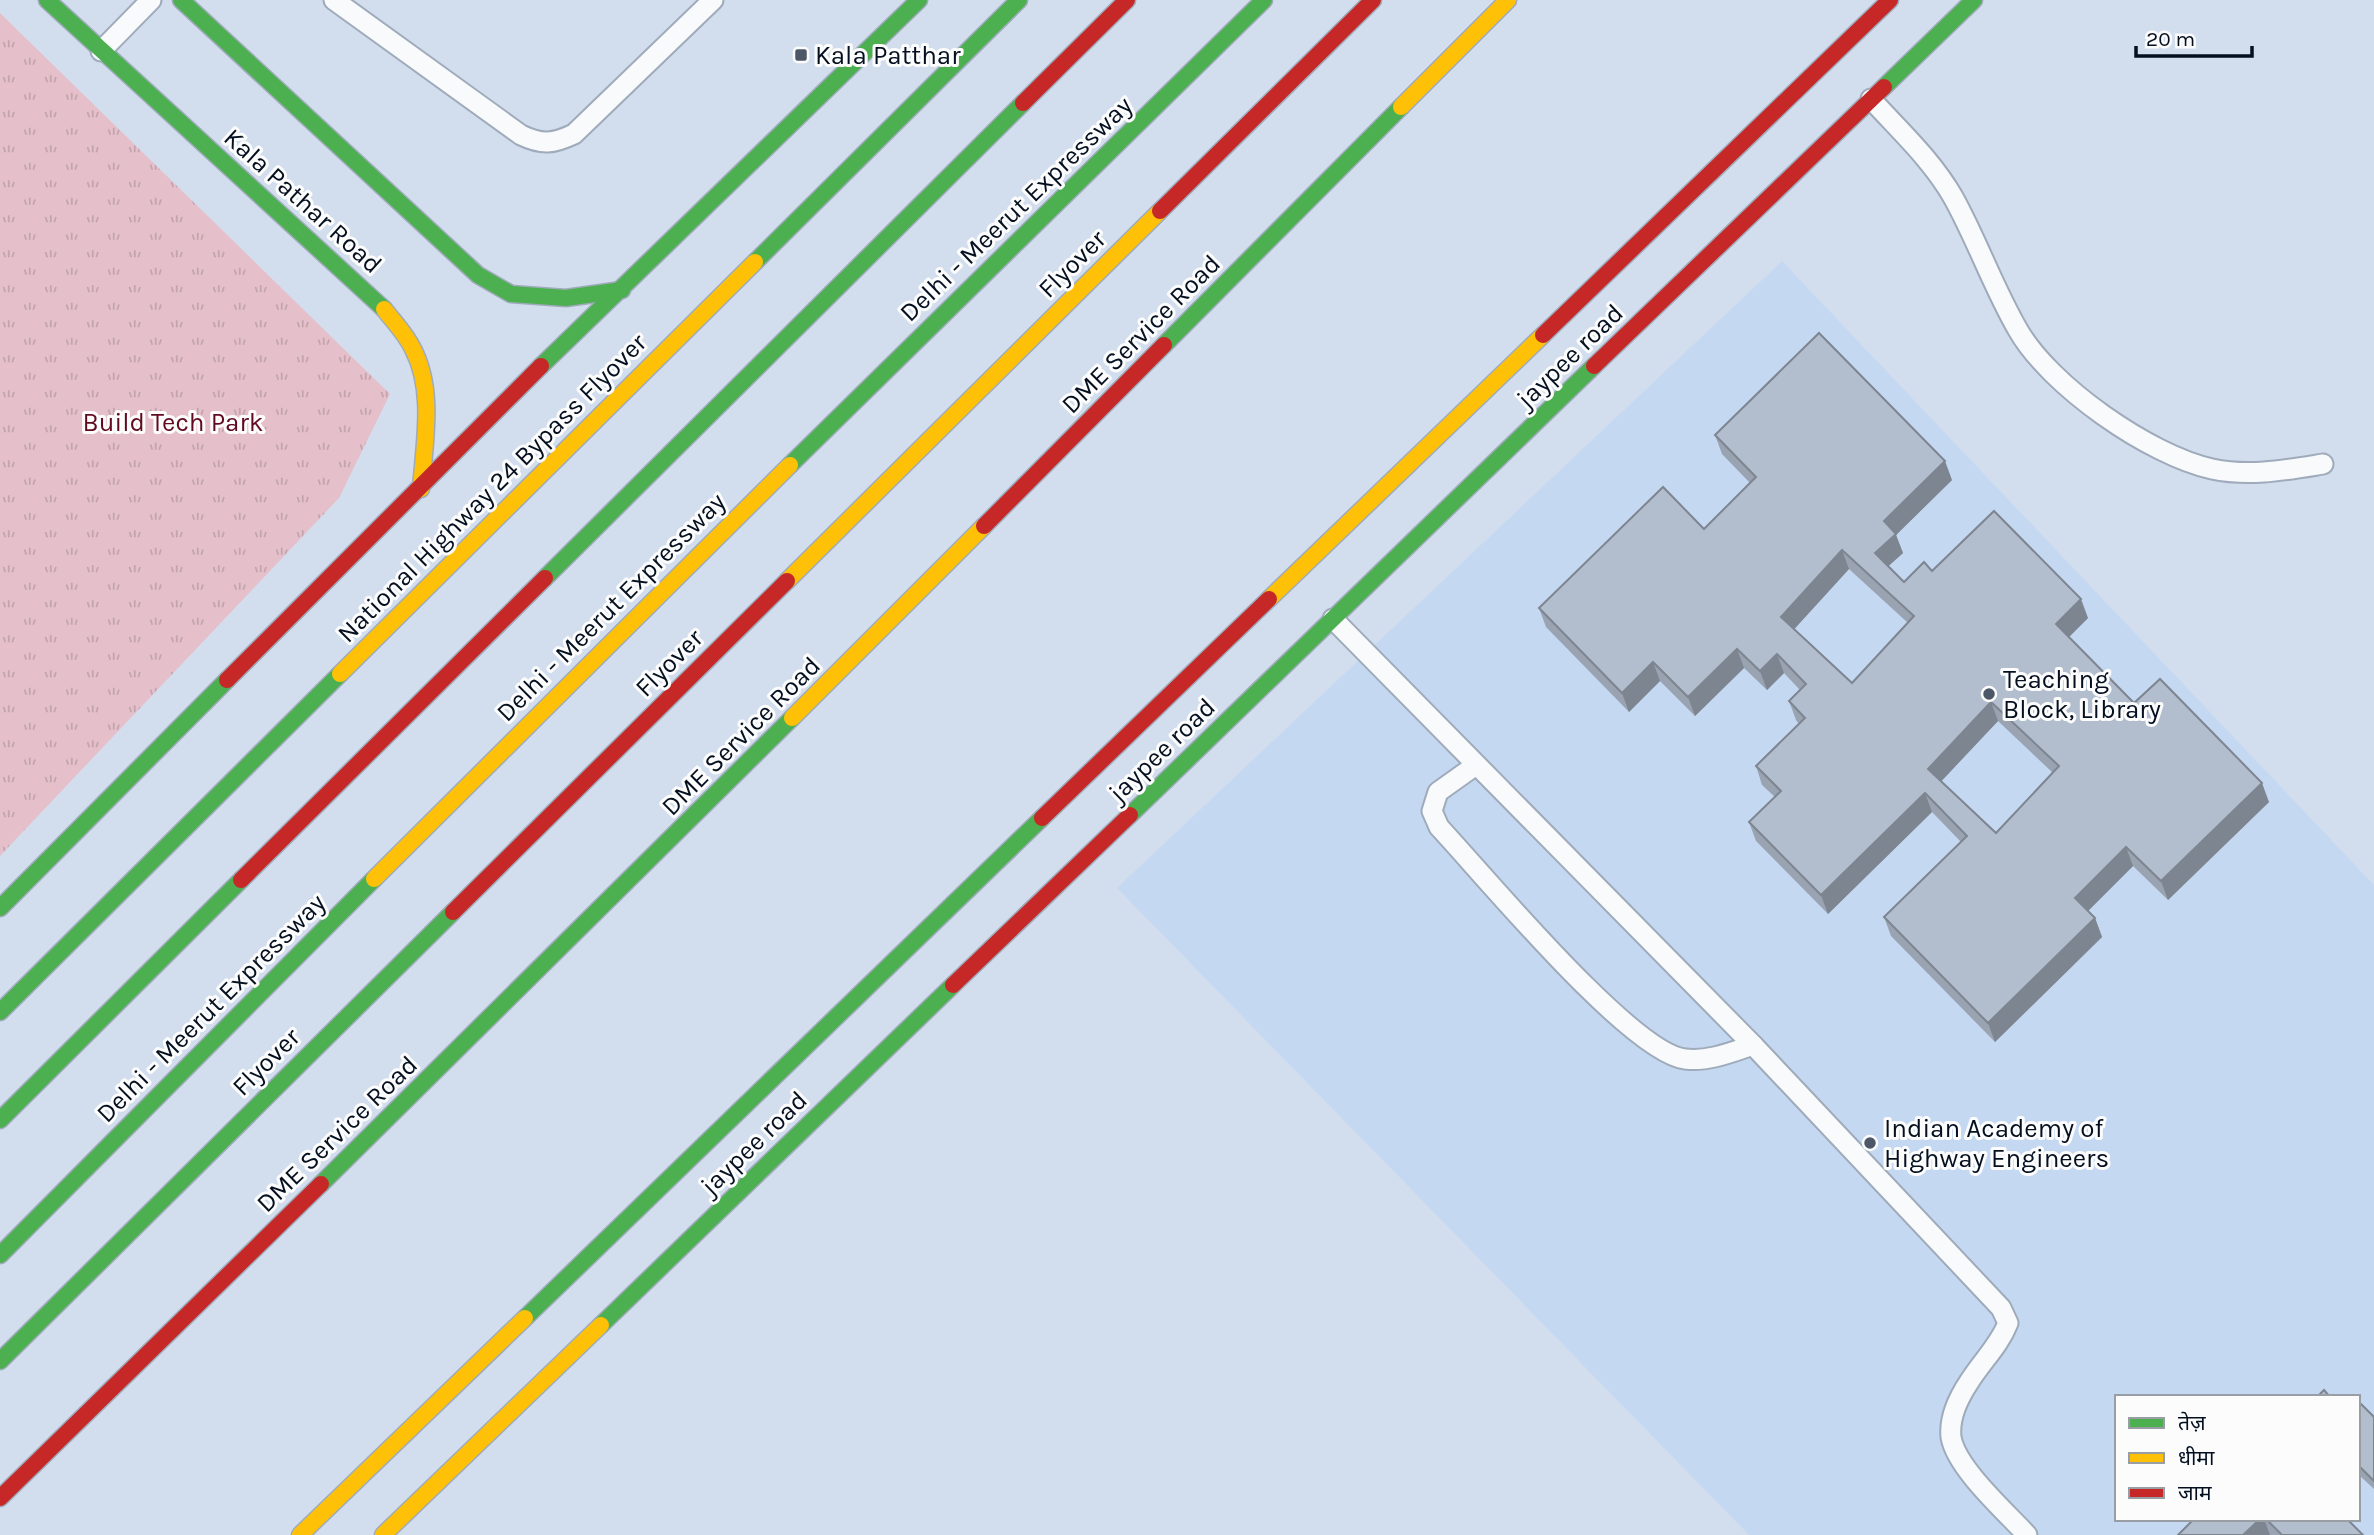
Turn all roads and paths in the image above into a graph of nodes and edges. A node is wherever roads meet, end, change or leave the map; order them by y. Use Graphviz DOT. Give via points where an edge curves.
graph roads {
  1 [pos="47,0"];
  2 [pos="151,0"];
  3 [pos="181,0"];
  4 [pos="334,0"];
  5 [pos="713,0"];
  6 [pos="919,0"];
  7 [pos="1019,0"];
  8 [pos="1127,0"];
  9 [pos="1264,0"];
  10 [pos="1373,0"];
  11 [pos="1508,0"];
  12 [pos="1890,0"];
  13 [pos="1974,0"];
  14 [pos="101,51"];
  15 [pos="1871,99"];
  16 [pos="622,290"];
  17 [pos="1511,415"];
  18 [pos="1527,432"];
  19 [pos="2323,464"];
  20 [pos="421,489"];
  21 [pos="1333,619"];
  22 [pos="1476,765"];
  23 [pos="0,908"];
  24 [pos="0,1012"];
  25 [pos="1753,1045"];
  26 [pos="0,1120"];
  27 [pos="0,1255"];
  28 [pos="0,1361"];
  29 [pos="0,1498"];
  30 [pos="300,1535"];
  31 [pos="383,1535"];
  32 [pos="2027,1535"];
  1 -- 14 [label="main road, Kala Pathar Road"];
  2 -- 14 [label="lane"];
  3 -- 16 [label="main road" via="478,275 511,294 566,298"];
  4 -- 5 [label="lane" via="522,135 554,144 574,134"];
  6 -- 16 [label="main road"];
  7 -- 24 [label="main road, National Highway 24 Bypass Flyover"];
  8 -- 26 [label="main road"];
  9 -- 27 [label="main road, Delhi - Meerut Expressway" via="578,673"];
  10 -- 28 [label="main road, Flyover"];
  11 -- 29 [label="main road, DME Service Road" via="601,910"];
  12 -- 30 [label="main road" via="1491,394"];
  13 -- 15 [label="main road, jaypee road"];
  14 -- 20 [label="main road, Kala Pathar Road" via="379,302 415,351 425,410"];
  15 -- 18 [label="main road, jaypee road"];
  15 -- 19 [label="lane" via="1952,195 2018,331 2044,367 2081,400 2164,451 2212,469 2264,473"];
  16 -- 20 [label="main road"];
  17 -- 18 [label="main road"];
  18 -- 21 [label="main road, jaypee road"];
  20 -- 23 [label="main road"];
  21 -- 22 [label="lane"];
  21 -- 31 [label="main road, jaypee road"];
  22 -- 25 [label="lane"];
  22 -- 25 [label="lane" via="1438,792 1432,811 1439,827 1595,996 1659,1051 1685,1059 1716,1057"];
  25 -- 32 [label="lane" via="2001,1308 2008,1323 1954,1410 1951,1438 1967,1469"];
}
